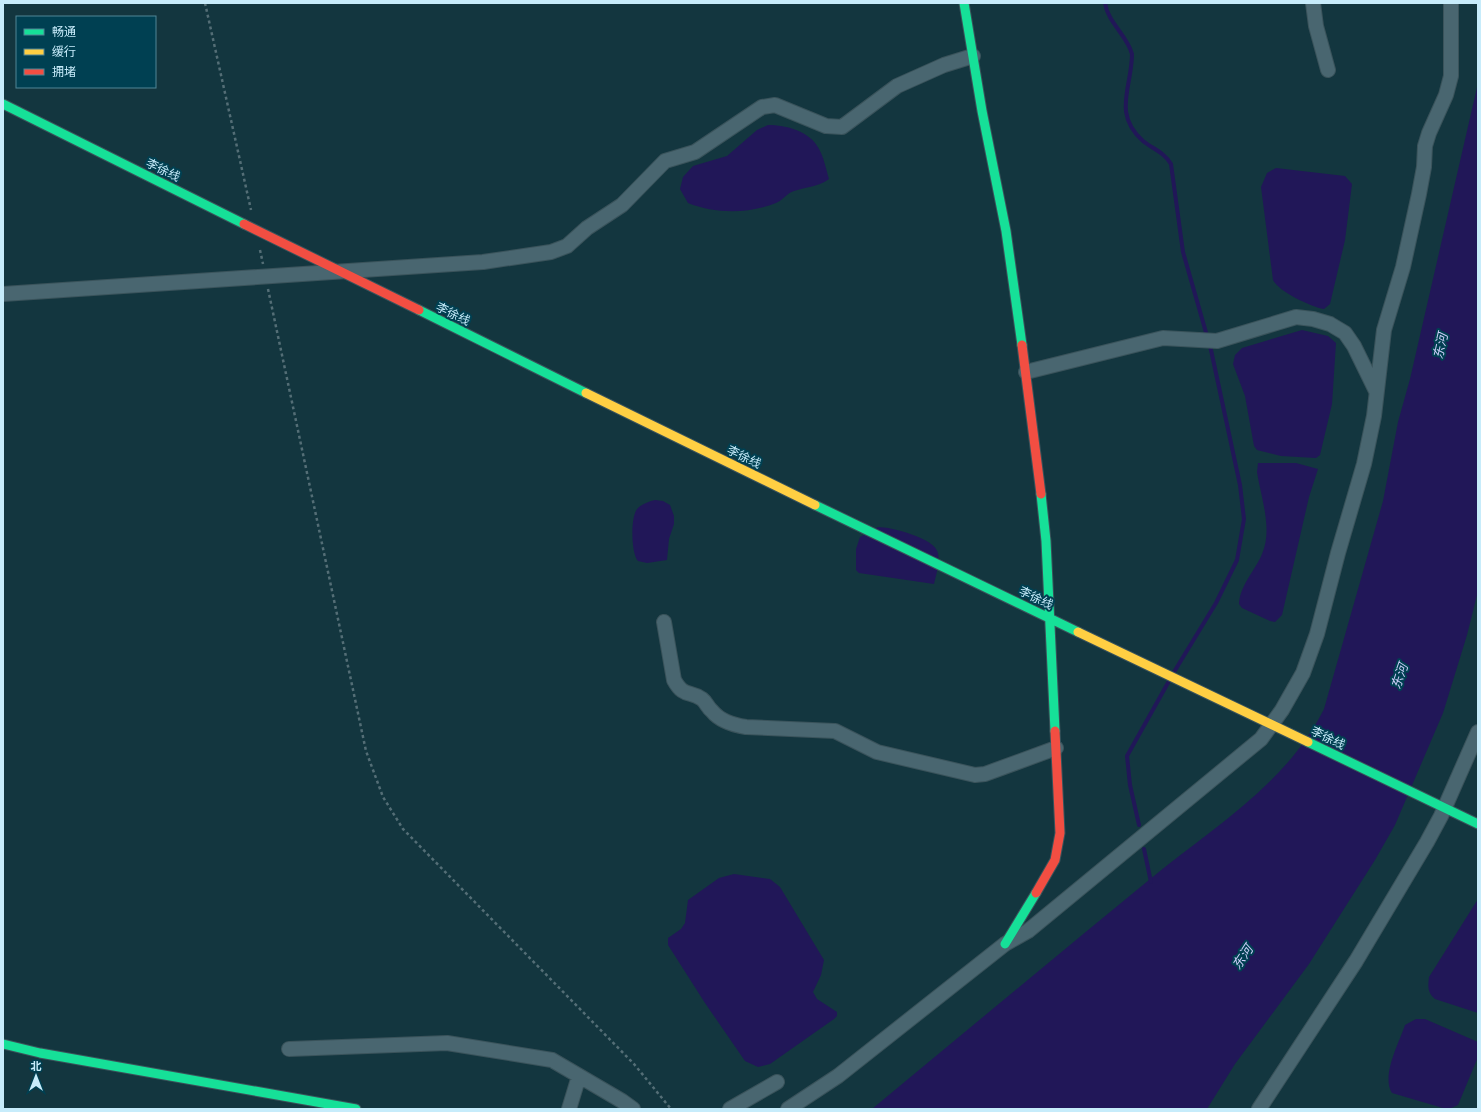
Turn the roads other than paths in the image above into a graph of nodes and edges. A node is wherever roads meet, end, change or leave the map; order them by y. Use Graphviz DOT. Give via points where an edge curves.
graph roads {
  1 [pos="964,3"];
  2 [pos="1313,3"];
  3 [pos="1452,3"];
  4 [pos="973,56"];
  5 [pos="1328,70"];
  6 [pos="3,104"];
  7 [pos="3,294"];
  8 [pos="1026,372"];
  9 [pos="1376,392"];
  10 [pos="664,622"];
  11 [pos="1478,732"];
  12 [pos="1056,748"];
  13 [pos="1478,824"];
  14 [pos="1005,944"];
  15 [pos="3,1044"];
  16 [pos="289,1049"];
  17 [pos="579,1076"];
  18 [pos="777,1082"];
  19 [pos="356,1109"];
  20 [pos="569,1109"];
  21 [pos="633,1109"];
  22 [pos="730,1109"];
  23 [pos="788,1109"];
  24 [pos="1259,1109"];
  1 -- 4 [label="main road"];
  2 -- 5 [label="street" via="1316,26"];
  3 -- 9 [label="street" via="1450,81 1425,146 1416,209 1403,267 1384,330"];
  4 -- 7 [label="street" via="944,65 897,86 842,127 826,126 775,105 762,107 695,152 665,161 622,205 559,250 483,262"];
  4 -- 8 [label="main road" via="1006,232"];
  6 -- 13 [label="main road, 李徐线" via="731,465"];
  8 -- 9 [label="street" via="1162,338 1216,341 1296,317 1313,319 1338,328 1350,339"];
  8 -- 12 [label="main road" via="1046,541"];
  9 -- 14 [label="street" via="1364,464 1317,634 1303,673 1282,710 1261,739 1028,931"];
  10 -- 12 [label="street" via="674,680 678,687 702,700 713,713 732,725 835,731 877,752 975,775 985,774"];
  11 -- 24 [label="street" via="1427,842 1364,948"];
  12 -- 14 [label="main road" via="1060,833 1055,860"];
  14 -- 23 [label="street" via="838,1076"];
  15 -- 19 [label="main road" via="40,1053"];
  16 -- 17 [label="street" via="447,1043 552,1060"];
  17 -- 20 [label="street"];
  17 -- 21 [label="street"];
  18 -- 22 [label="street"];
}
